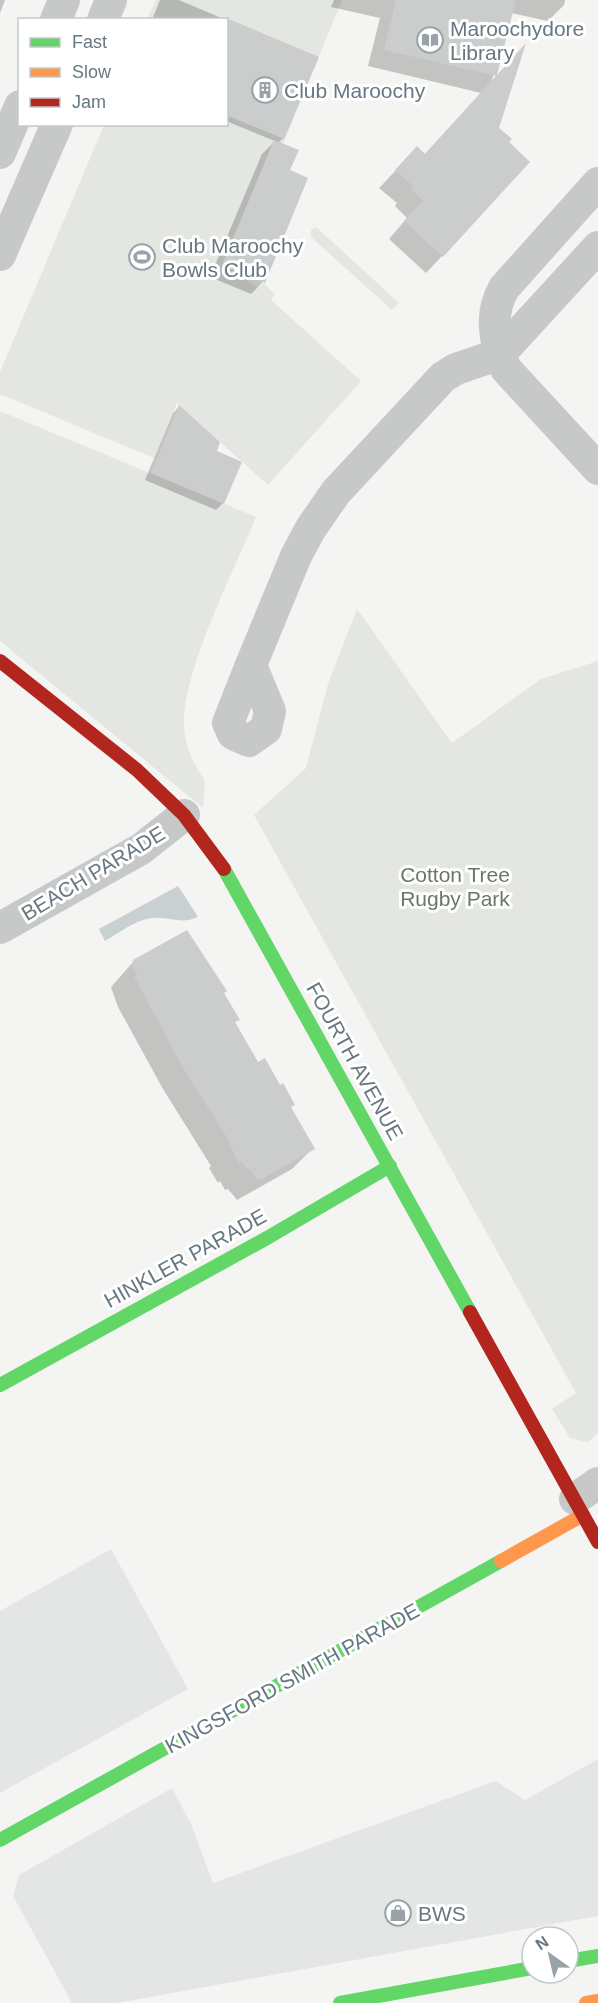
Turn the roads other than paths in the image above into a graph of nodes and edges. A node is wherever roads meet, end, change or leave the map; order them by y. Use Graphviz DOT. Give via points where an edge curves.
graph roads {
  1 [pos="64,0"];
  2 [pos="111,0"];
  3 [pos="57,18"];
  4 [pos="104,18"];
  5 [pos="18,111"];
  6 [pos="56,126"];
  7 [pos="0,153"];
  8 [pos="598,183"];
  9 [pos="598,247"];
  10 [pos="0,255"];
  11 [pos="500,354"];
  12 [pos="598,469"];
  13 [pos="0,661"];
  14 [pos="251,665"];
  15 [pos="184,815"];
  16 [pos="0,928"];
  17 [pos="390,1166"];
  18 [pos="0,1385"];
  19 [pos="586,1499"];
  20 [pos="598,1542"];
  21 [pos="0,1840"];
  22 [pos="598,1956"];
  23 [pos="580,1959"];
  24 [pos="520,1970"];
  25 [pos="598,2001"];
  26 [pos="340,2003"];
  27 [pos="586,2003"];
  1 -- 3 [label="street"];
  2 -- 4 [label="street"];
  5 -- 7 [label="street"];
  6 -- 10 [label="street"];
  8 -- 11 [label="street" via="504,288 494,324"];
  9 -- 11 [label="street"];
  11 -- 12 [label="street" via="511,374"];
  11 -- 14 [label="street" via="443,377 336,492 296,556"];
  13 -- 15 [label="street, FOURTH AVENUE" via="137,770"];
  15 -- 16 [label="street, BEACH PARADE" via="141,849"];
  15 -- 17 [label="street, FOURTH AVENUE" via="232,881"];
  17 -- 18 [label="street, HINKLER PARADE"];
  17 -- 19 [label="street, FOURTH AVENUE"];
  19 -- 20 [label="street, FOURTH AVENUE"];
  19 -- 21 [label="street, KINGSFORD SMITH PARADE"];
  22 -- 23 [label="street"];
  24 -- 26 [label="street"];
  25 -- 27 [label="street"];
}
